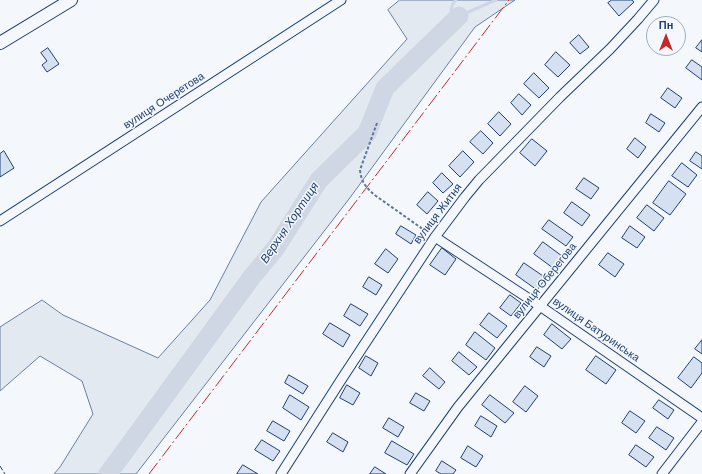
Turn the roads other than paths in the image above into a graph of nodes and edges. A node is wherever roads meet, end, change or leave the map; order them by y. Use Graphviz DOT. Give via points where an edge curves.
graph roads {
  1 [pos="70,0"];
  2 [pos="341,0"];
  3 [pos="654,0"];
  4 [pos="0,43"];
  5 [pos="702,107"];
  6 [pos="0,221"];
  7 [pos="435,237"];
  8 [pos="540,306"];
  9 [pos="702,418"];
  10 [pos="702,422"];
  11 [pos="281,474"];
  12 [pos="410,474"];
  13 [pos="662,474"];
  1 -- 4 [label="street"];
  2 -- 6 [label="street, вулиця Очеретова"];
  3 -- 7 [label="street, вулиця Житня" via="610,49 480,180"];
  5 -- 8 [label="street, вулиця Оберегова"];
  7 -- 8 [label="street, вулиця Батуринська"];
  7 -- 11 [label="street, вулиця Житня"];
  8 -- 9 [label="street, вулиця Батуринська"];
  8 -- 12 [label="street, вулиця Оберегова" via="458,406"];
  10 -- 13 [label="street"];
}
